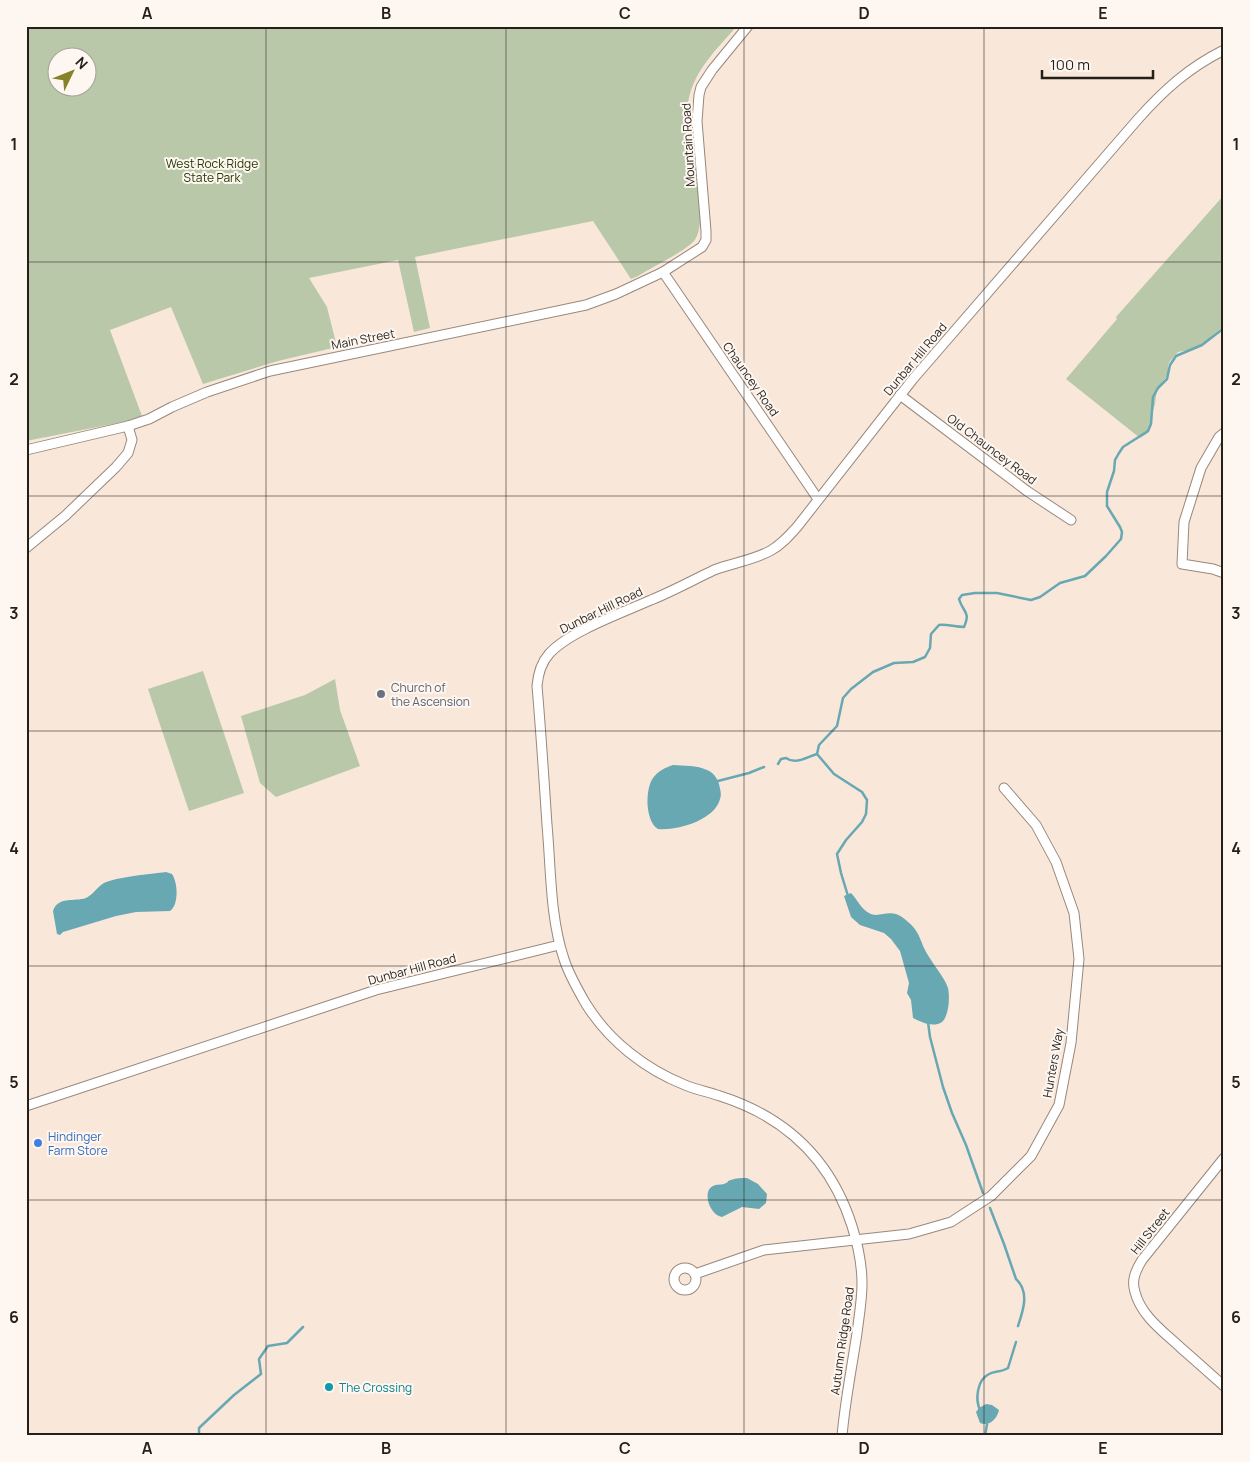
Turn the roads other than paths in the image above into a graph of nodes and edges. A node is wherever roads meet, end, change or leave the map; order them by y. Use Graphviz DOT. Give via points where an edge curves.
graph roads {
  1 [pos="748,26"];
  2 [pos="1224,50"];
  3 [pos="702,247"];
  4 [pos="663,272"];
  5 [pos="900,395"];
  6 [pos="128,426"];
  7 [pos="1224,433"];
  8 [pos="26,450"];
  9 [pos="818,499"];
  10 [pos="1071,520"];
  11 [pos="26,548"];
  12 [pos="1224,573"];
  13 [pos="1004,788"];
  14 [pos="560,945"];
  15 [pos="26,1106"];
  16 [pos="1224,1158"];
  17 [pos="856,1240"];
  18 [pos="695,1274"];
  19 [pos="1224,1386"];
  20 [pos="842,1436"];
  1 -- 3 [label="street, Mountain Road" via="712,70 698,95 697,121 707,236"];
  2 -- 5 [label="street, Dunbar Hill Road" via="1172,83 1138,119"];
  3 -- 4 [label="street, Main Street"];
  4 -- 6 [label="street, Main Street" via="586,305 270,371 207,392"];
  4 -- 9 [label="street, Chauncey Road"];
  5 -- 9 [label="street, Dunbar Hill Road"];
  5 -- 10 [label="street, Old Chauncey Road" via="1027,491"];
  6 -- 8 [label="street, Main Street"];
  6 -- 11 [label="street" via="132,440 128,453 65,516"];
  7 -- 12 [label="street" via="1201,468 1184,522 1182,564"];
  9 -- 14 [label="street, Dunbar Hill Road" via="789,536 771,550 714,570 583,630 560,644 543,661 537,686 551,882"];
  13 -- 17 [label="street, Hunters Way" via="1036,824 1056,862 1074,912 1079,959 1071,1043 1059,1105 1031,1156 991,1196 951,1222 909,1234"];
  14 -- 15 [label="street, Dunbar Hill Road" via="376,990"];
  14 -- 17 [label="street, Autumn Ridge Road" via="567,968 588,1006 607,1031 633,1056 672,1079 754,1109 802,1143 836,1186"];
  16 -- 19 [label="street, Hill Street" via="1142,1260 1135,1274 1134,1287 1144,1312"];
  17 -- 18 [label="street, Hunters Way" via="764,1250"];
  17 -- 20 [label="street, Autumn Ridge Road" via="861,1268 861,1301"];
}
